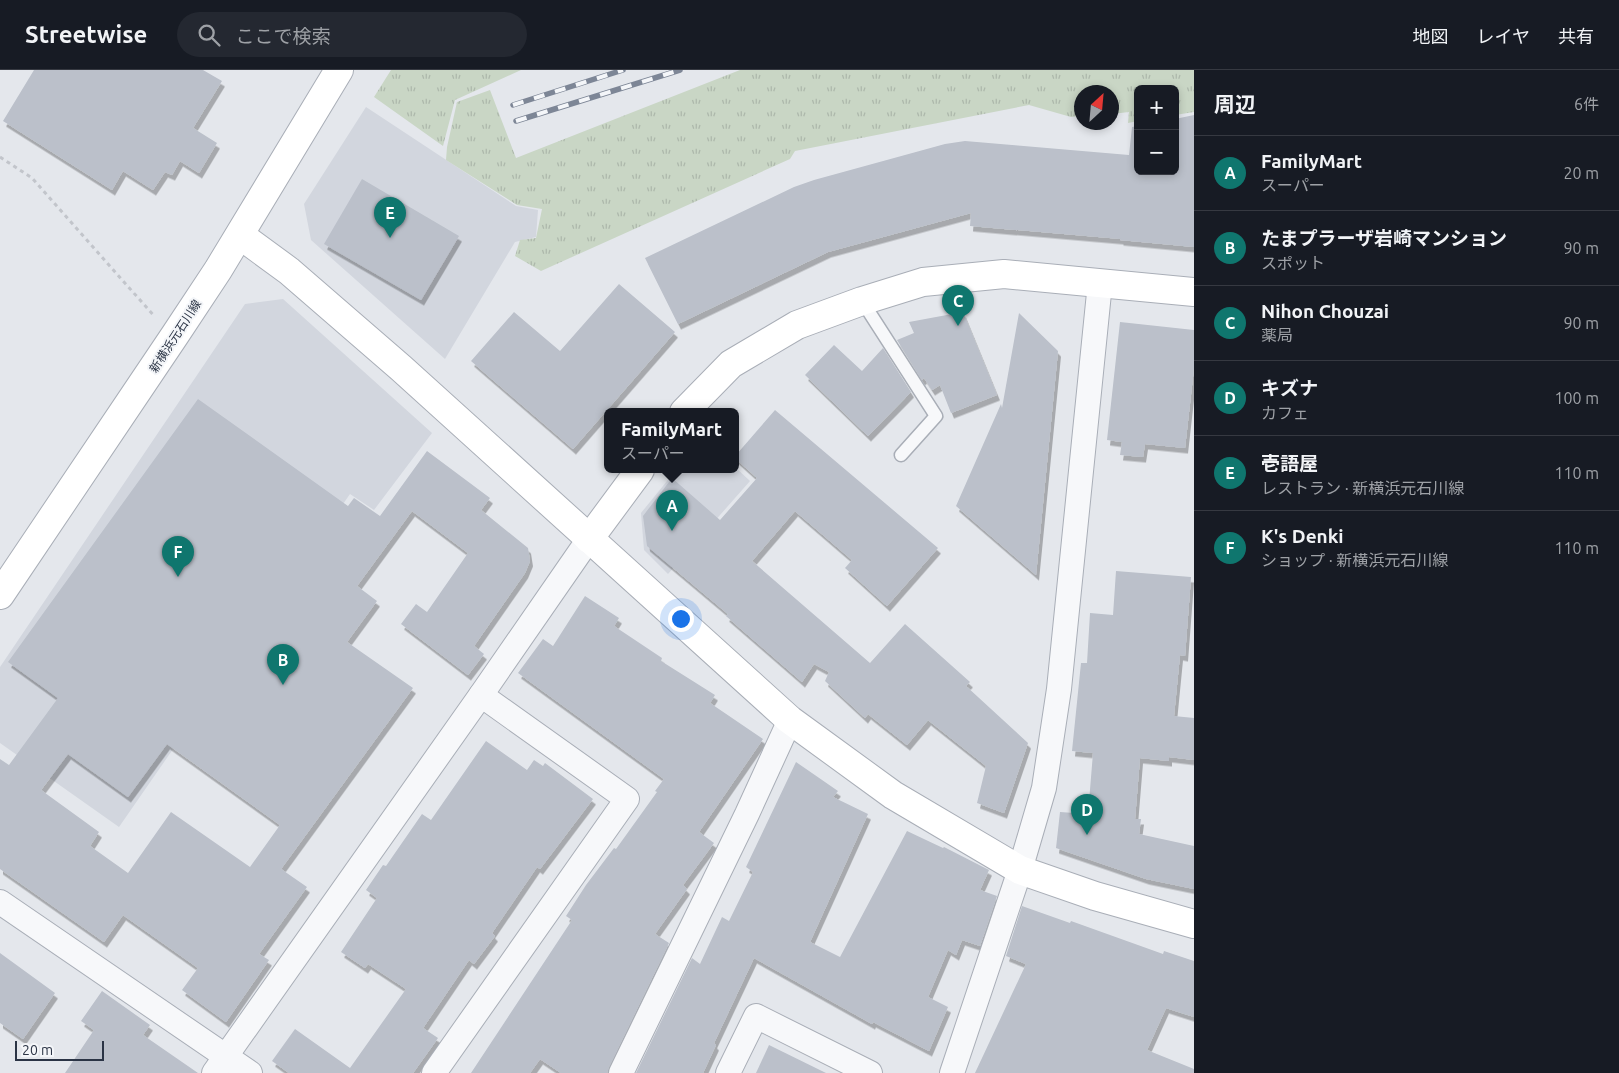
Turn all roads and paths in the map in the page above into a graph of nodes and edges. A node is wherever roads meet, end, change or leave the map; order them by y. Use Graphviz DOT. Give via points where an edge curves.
graph roads {
  1 [pos="339,70"];
  2 [pos="0,158"];
  3 [pos="240,235"];
  4 [pos="1100,283"];
  5 [pos="1194,292"];
  6 [pos="862,301"];
  7 [pos="156,317"];
  8 [pos="688,408"];
  9 [pos="902,455"];
  10 [pos="638,473"];
  11 [pos="589,539"];
  12 [pos="0,595"];
  13 [pos="481,695"];
  14 [pos="790,720"];
  15 [pos="1020,870"];
  16 [pos="0,902"];
  17 [pos="1194,924"];
  18 [pos="220,1065"];
  19 [pos="250,1073"];
  20 [pos="434,1073"];
  21 [pos="621,1073"];
  22 [pos="728,1073"];
  23 [pos="870,1073"];
  24 [pos="952,1073"];
  1 -- 3 [label="street, 新横浜元石川線"];
  2 -- 7 [label="path, bridge" via="32,178"];
  3 -- 11 [label="street" via="289,271 401,368"];
  3 -- 12 [label="street, 新横浜元石川線"];
  4 -- 5 [label="street"];
  4 -- 6 [label="street" via="1004,274 923,282"];
  4 -- 15 [label="street" via="1059,689 1044,788"];
  6 -- 8 [label="street" via="797,325 731,364"];
  6 -- 9 [label="lane" via="936,416"];
  10 -- 11 [label="street"];
  11 -- 13 [label="street"];
  11 -- 14 [label="street"];
  13 -- 18 [label="street"];
  13 -- 20 [label="street" via="627,799"];
  14 -- 15 [label="street" via="893,795"];
  14 -- 21 [label="street" via="748,814"];
  15 -- 17 [label="street" via="1095,896"];
  15 -- 24 [label="street"];
  16 -- 18 [label="street"];
  18 -- 19 [label="street"];
  22 -- 23 [label="street" via="756,1016"];
}
